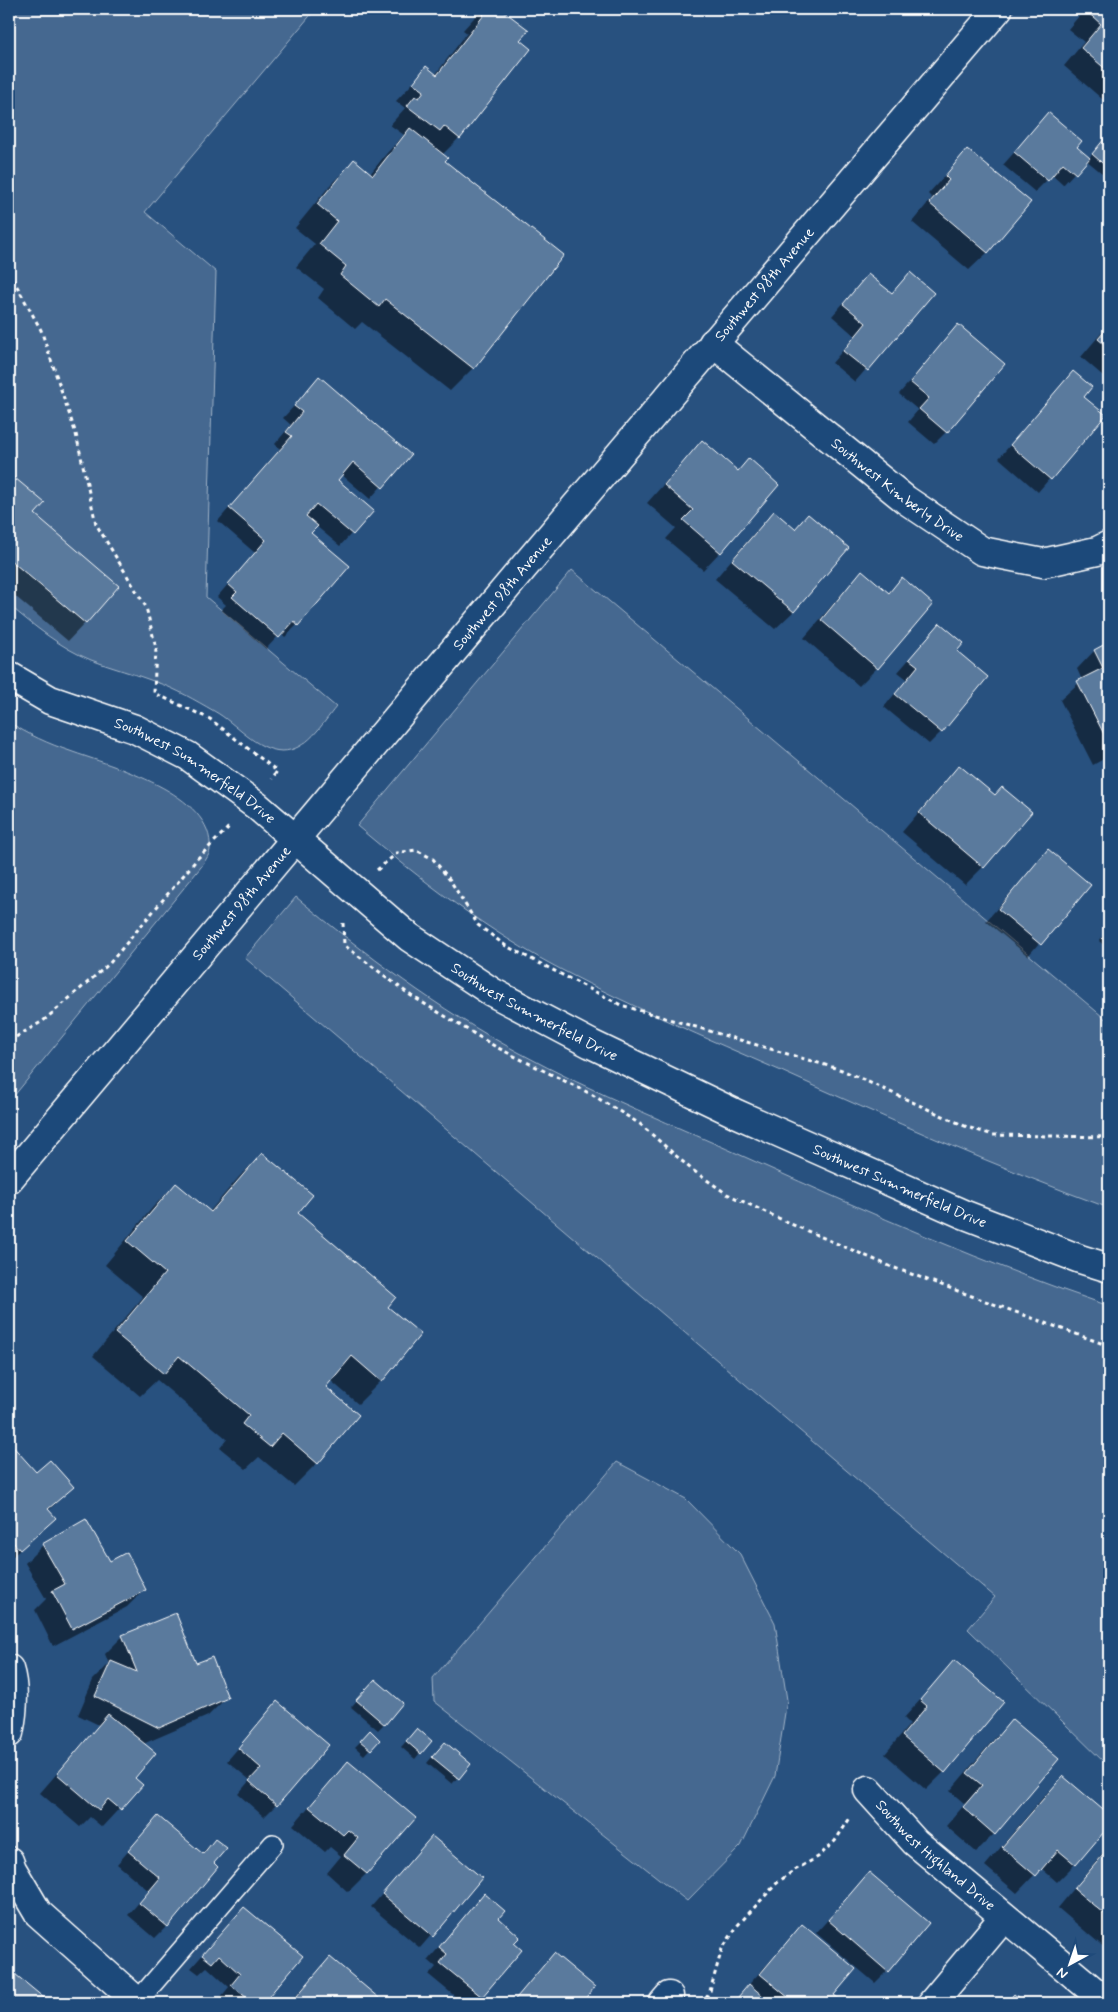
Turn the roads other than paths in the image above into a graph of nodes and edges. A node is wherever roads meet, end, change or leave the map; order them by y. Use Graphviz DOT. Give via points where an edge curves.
graph roads {
  1 [pos="998,9"];
  2 [pos="713,344"];
  3 [pos="1109,545"];
  4 [pos="9,676"];
  5 [pos="295,840"];
  6 [pos="9,1179"];
  7 [pos="1109,1268"];
  8 [pos="9,1669"];
  9 [pos="9,1733"];
  10 [pos="868,1790"];
  11 [pos="273,1844"];
  12 [pos="9,1861"];
  13 [pos="1004,1917"];
  14 [pos="137,2003"];
  15 [pos="932,2003"];
  16 [pos="1108,2003"];
  1 -- 2 [label="street, Southwest 98th Avenue"];
  2 -- 3 [label="street, Southwest Kimberly Drive" via="906,500 982,551 1043,563 1097,551"];
  2 -- 5 [label="street, Southwest 98th Avenue"];
  4 -- 5 [label="street, Southwest Summerfield Drive" via="50,700 135,729 188,756 257,806"];
  5 -- 6 [label="street, Southwest 98th Avenue"];
  5 -- 7 [label="street, Southwest Summerfield Drive" via="409,937 492,992 737,1114 963,1214"];
  8 -- 9 [label="street" via="12,1678"];
  10 -- 13 [label="street, Southwest Highland Drive" via="915,1842"];
  11 -- 14 [label="lane"];
  12 -- 14 [label="street" via="38,1913"];
  13 -- 15 [label="street, Southwest Highland Drive"];
  13 -- 16 [label="street, Southwest Highland Drive"];
}
